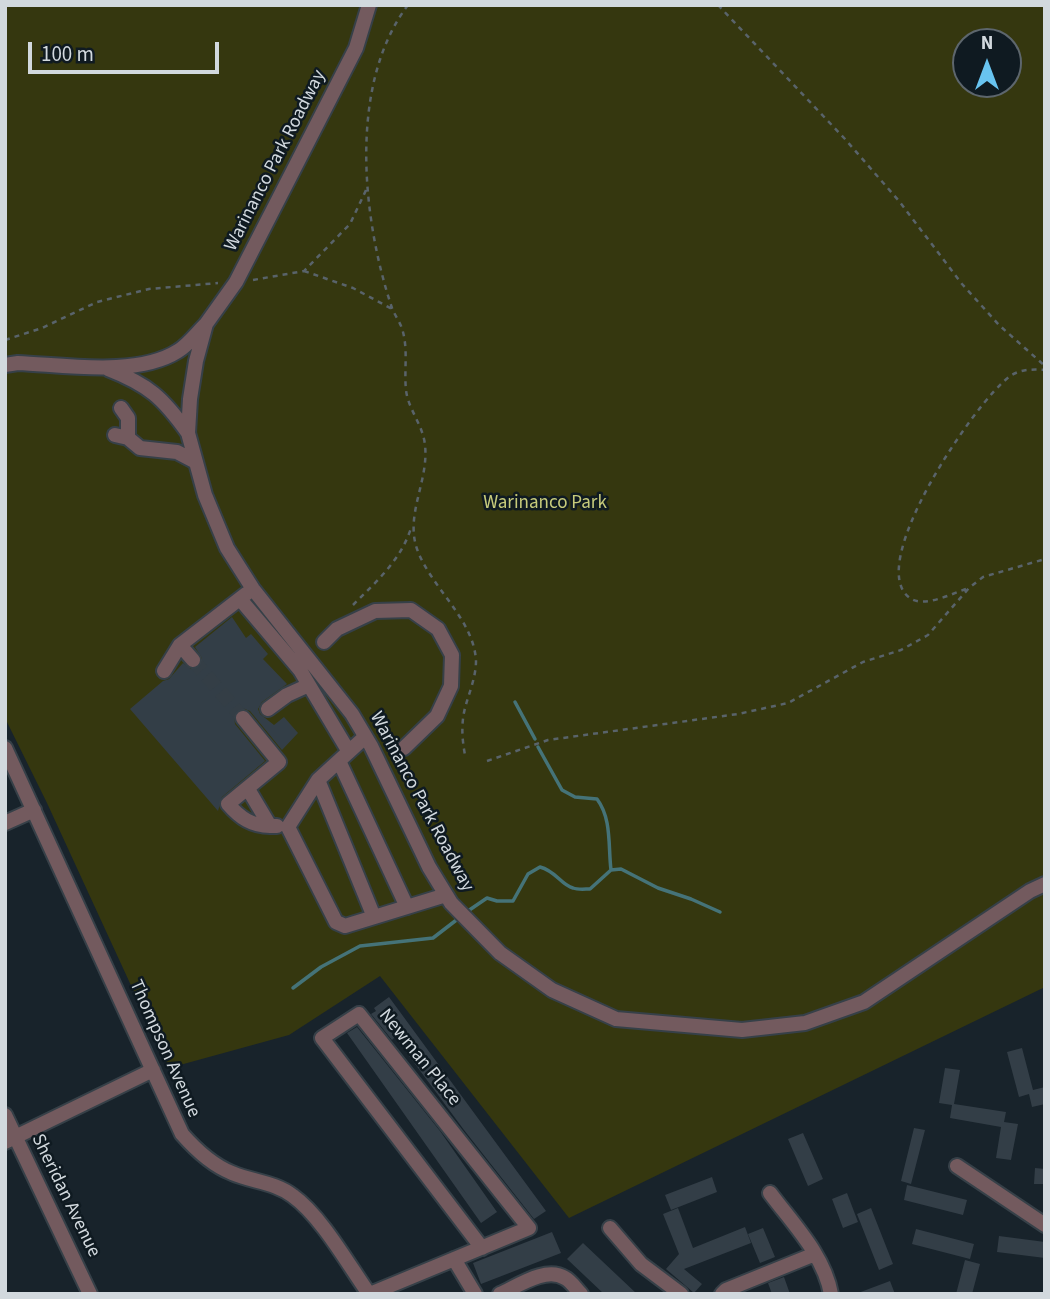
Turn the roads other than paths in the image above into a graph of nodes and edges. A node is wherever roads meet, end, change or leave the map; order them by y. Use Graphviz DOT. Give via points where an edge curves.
graph roads {
  1 [pos="368,6"];
  2 [pos="206,324"];
  3 [pos="5,365"];
  4 [pos="100,366"];
  5 [pos="121,408"];
  6 [pos="188,433"];
  7 [pos="196,462"];
  8 [pos="253,589"];
  9 [pos="240,599"];
  10 [pos="324,642"];
  11 [pos="180,645"];
  12 [pos="193,660"];
  13 [pos="164,671"];
  14 [pos="309,685"];
  15 [pos="268,709"];
  16 [pos="243,718"];
  17 [pos="365,737"];
  18 [pos="5,748"];
  19 [pos="404,748"];
  20 [pos="344,756"];
  21 [pos="318,780"];
  22 [pos="248,789"];
  23 [pos="34,810"];
  24 [pos="5,822"];
  25 [pos="270,825"];
  26 [pos="288,827"];
  27 [pos="1045,884"];
  28 [pos="449,899"];
  29 [pos="407,907"];
  30 [pos="374,916"];
  31 [pos="153,1070"];
  32 [pos="5,1115"];
  33 [pos="10,1140"];
  34 [pos="957,1166"];
  35 [pos="770,1193"];
  36 [pos="1045,1225"];
  37 [pos="610,1228"];
  38 [pos="482,1248"];
  39 [pos="815,1254"];
  40 [pos="454,1259"];
  41 [pos="90,1294"];
  42 [pos="369,1294"];
  43 [pos="475,1294"];
  44 [pos="500,1294"];
  45 [pos="581,1294"];
  46 [pos="681,1294"];
  47 [pos="722,1294"];
  48 [pos="831,1294"];
  1 -- 2 [label="street, Warinanco Park Roadway" via="356,48 236,282"];
  2 -- 4 [label="street, Warinanco Park Roadway" via="178,351 145,365"];
  2 -- 6 [label="street, Warinanco Park Roadway" via="196,361"];
  3 -- 4 [label="street, Warinanco Park Roadway"];
  4 -- 6 [label="street, Warinanco Park Roadway" via="136,380 167,403"];
  5 -- 7 [label="street" via="128,418 122,437 141,448 177,452"];
  6 -- 7 [label="street, Warinanco Park Roadway"];
  7 -- 8 [label="street, Warinanco Park Roadway" via="227,548"];
  8 -- 9 [label="street"];
  8 -- 17 [label="street, Warinanco Park Roadway"];
  9 -- 11 [label="street"];
  9 -- 14 [label="street"];
  10 -- 19 [label="street" via="337,629 375,611 411,610 438,629 452,655 451,686 437,716"];
  11 -- 12 [label="street"];
  11 -- 13 [label="street"];
  14 -- 15 [label="street"];
  14 -- 20 [label="street"];
  16 -- 22 [label="street" via="279,762"];
  17 -- 20 [label="street"];
  17 -- 28 [label="street, Warinanco Park Roadway"];
  18 -- 23 [label="street, Thompson Avenue"];
  20 -- 21 [label="street"];
  20 -- 29 [label="street"];
  21 -- 26 [label="street"];
  21 -- 30 [label="street"];
  22 -- 25 [label="street"];
  22 -- 25 [label="street" via="229,804 247,821"];
  23 -- 24 [label="street"];
  23 -- 31 [label="street, Thompson Avenue"];
  25 -- 26 [label="street"];
  26 -- 30 [label="street" via="336,922 345,926"];
  27 -- 28 [label="street, Warinanco Park Roadway" via="864,1002 805,1023 742,1030 616,1019 552,990 500,953"];
  28 -- 29 [label="street"];
  29 -- 30 [label="street"];
  31 -- 33 [label="street"];
  31 -- 42 [label="street, Thompson Avenue" via="182,1134 201,1155 232,1173 278,1186 295,1197 322,1226"];
  32 -- 33 [label="street, Sheridan Avenue"];
  33 -- 41 [label="street, Sheridan Avenue"];
  34 -- 36 [label="street"];
  35 -- 39 [label="street"];
  37 -- 46 [label="street" via="641,1264"];
  38 -- 38 [label="street, Newman Place" via="529,1228 359,1014 322,1038"];
  38 -- 40 [label="street, Newman Place"];
  39 -- 47 [label="street"];
  39 -- 48 [label="street"];
  40 -- 42 [label="street, Newman Place"];
  40 -- 43 [label="street"];
  44 -- 45 [label="street" via="542,1275 555,1274"];
}
